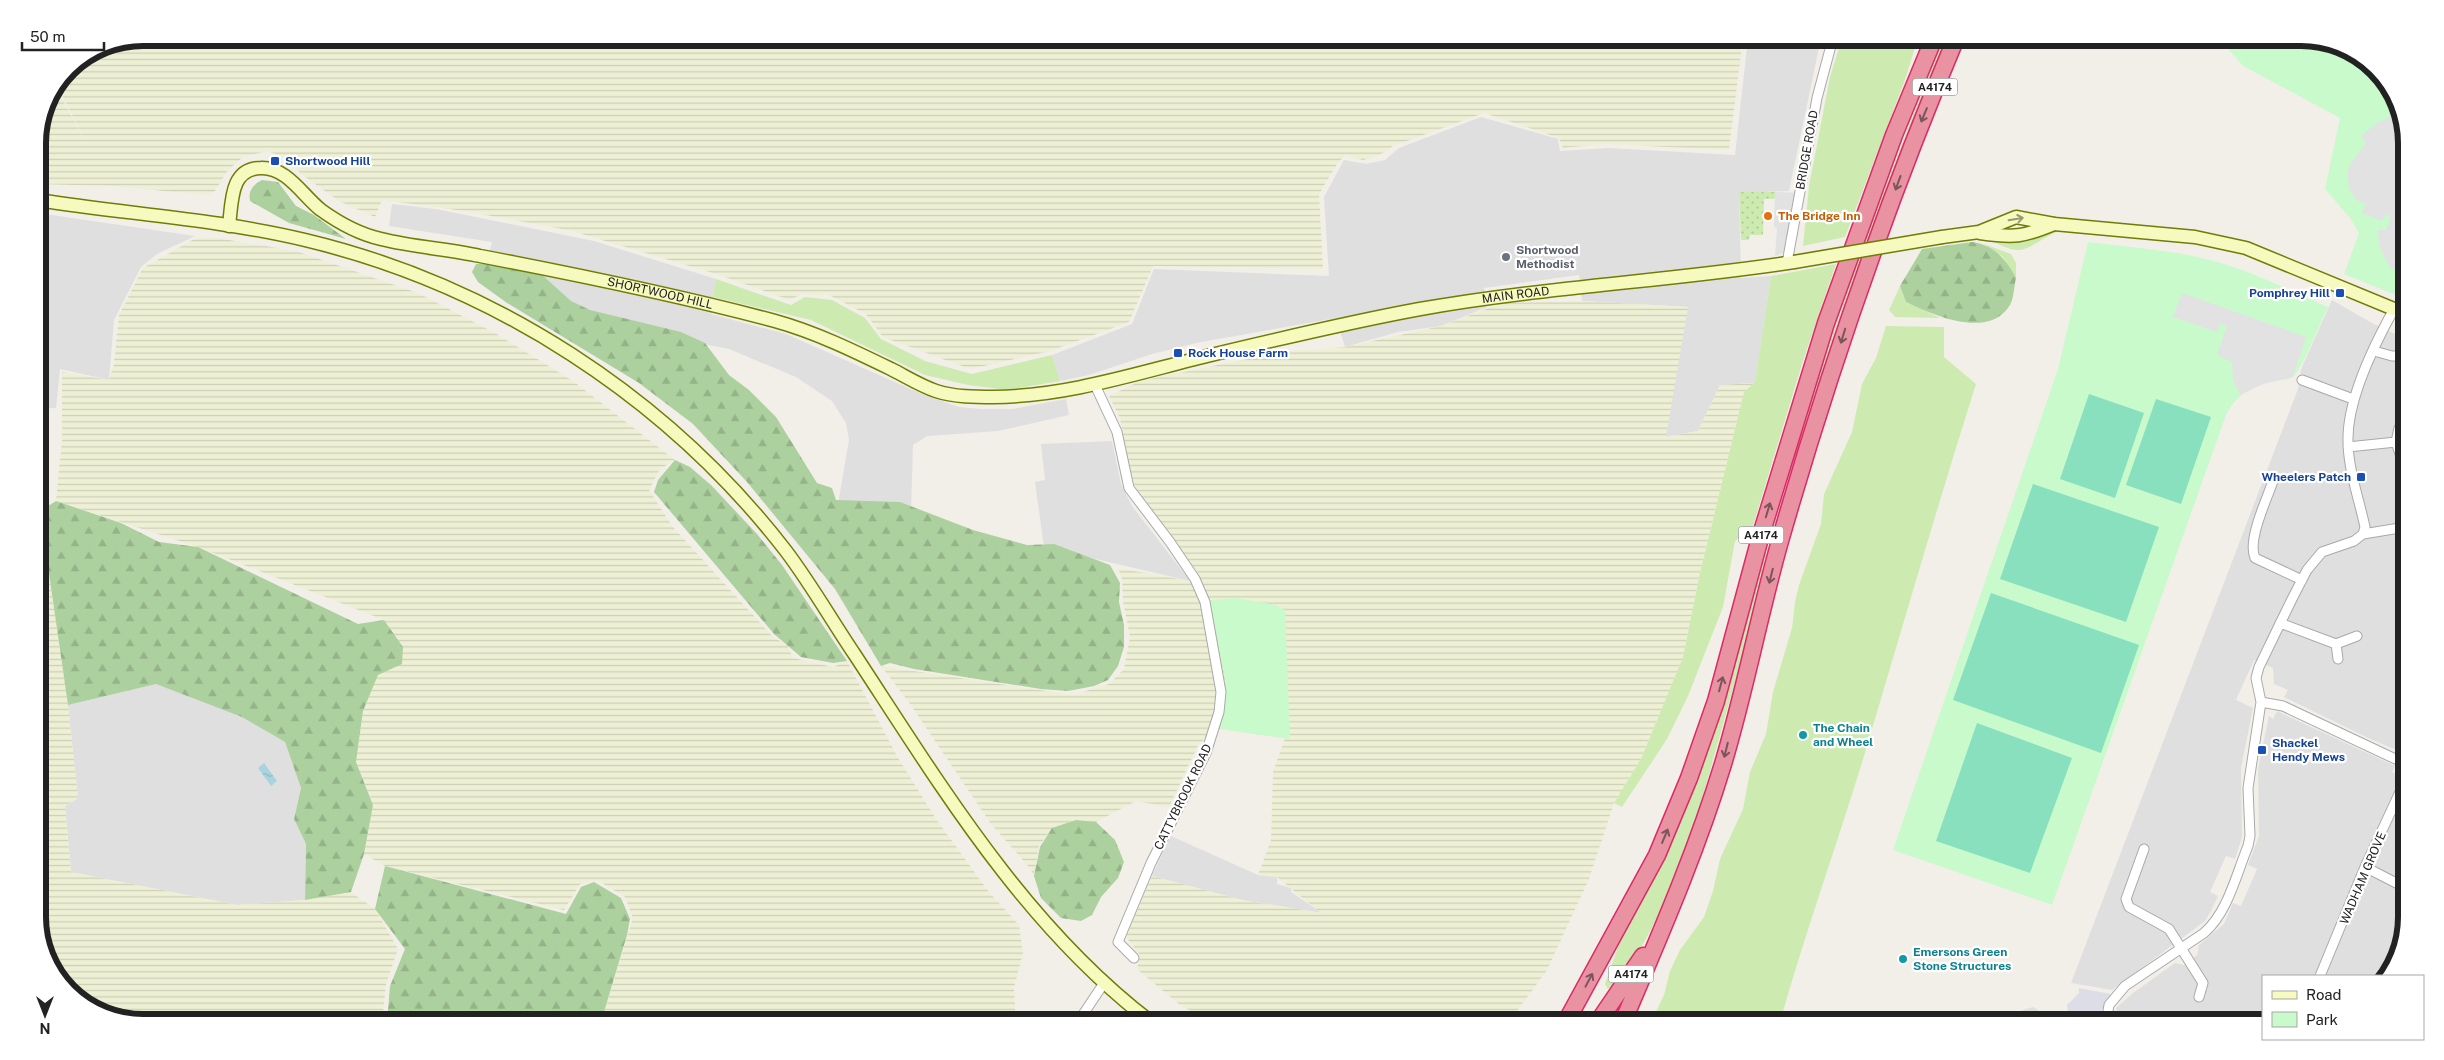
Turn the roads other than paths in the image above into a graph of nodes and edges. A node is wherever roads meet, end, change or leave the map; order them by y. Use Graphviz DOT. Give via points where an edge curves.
graph roads {
  1 [pos="1831,46"];
  2 [pos="1931,46"];
  3 [pos="1953,46"];
  4 [pos="46,201"];
  5 [pos="2054,224"];
  6 [pos="229,226"];
  7 [pos="1979,232"];
  8 [pos="1791,262"];
  9 [pos="2394,309"];
  10 [pos="2398,311"];
  11 [pos="2374,351"];
  12 [pos="2398,356"];
  13 [pos="2302,380"];
  14 [pos="1095,385"];
  15 [pos="2353,399"];
  16 [pos="2398,433"];
  17 [pos="2396,442"];
  18 [pos="2348,447"];
  19 [pos="2398,448"];
  20 [pos="2273,480"];
  21 [pos="2398,529"];
  22 [pos="2364,534"];
  23 [pos="2302,580"];
  24 [pos="2280,623"];
  25 [pos="2357,636"];
  26 [pos="2336,644"];
  27 [pos="2338,659"];
  28 [pos="2261,702"];
  29 [pos="2398,760"];
  30 [pos="2398,797"];
  31 [pos="2144,849"];
  32 [pos="2365,868"];
  33 [pos="2398,884"];
  34 [pos="1664,925"];
  35 [pos="2182,947"];
  36 [pos="1134,958"];
  37 [pos="2320,975"];
  38 [pos="1104,983"];
  39 [pos="2199,997"];
  40 [pos="1083,1014"];
  41 [pos="1141,1014"];
  42 [pos="1570,1014"];
  43 [pos="1603,1014"];
  44 [pos="1626,1014"];
  45 [pos="2107,1014"];
  1 -- 8 [label="street, BRIDGE ROAD" via="1817,98"];
  42 -- 2 [label="highway, A4174, one-way" via="1657,854 1689,778 1716,701 1760,538 1826,323 1894,135"];
  3 -- 34 [label="highway, A4174, one-way" via="1914,137 1845,328 1780,542 1723,763"];
  4 -- 6 [label="main road"];
  5 -- 7 [label="main road" via="2017,237"];
  7 -- 5 [label="main road, one-way" via="2016,217"];
  5 -- 9 [label="main road" via="2195,237 2246,248"];
  6 -- 14 [label="main road, SHORTWOOD HILL" via="233,190 238,178 248,170 272,169 350,229 380,239 591,278 778,322 847,348 937,391 976,397 1028,396"];
  6 -- 38 [label="main road" via="305,240 385,263 475,300 568,351 645,408 728,485 788,553 953,804 998,866 1060,939"];
  7 -- 8 [label="main road, MAIN ROAD, bridge"];
  8 -- 14 [label="main road, MAIN ROAD" via="1568,287 1420,309 1249,346"];
  9 -- 10 [label="main road"];
  9 -- 11 [label="street"];
  11 -- 12 [label="street"];
  11 -- 15 [label="street"];
  13 -- 15 [label="street"];
  14 -- 36 [label="street, CATTYBROOK ROAD" via="1117,432 1129,488 1195,579 1205,602 1221,692 1219,712 1206,753 1151,863 1118,942"];
  15 -- 18 [label="street"];
  16 -- 17 [label="street"];
  17 -- 18 [label="street"];
  17 -- 19 [label="street"];
  18 -- 22 [label="street"];
  20 -- 23 [label="street" via="2253,539 2253,553 2255,558"];
  21 -- 22 [label="street"];
  22 -- 23 [label="street" via="2322,552"];
  23 -- 24 [label="street"];
  24 -- 26 [label="street"];
  24 -- 28 [label="street" via="2256,678"];
  25 -- 26 [label="street"];
  26 -- 27 [label="street"];
  28 -- 29 [label="street" via="2283,706"];
  28 -- 35 [label="street" via="2248,788 2248,846 2222,911 2212,925"];
  30 -- 32 [label="street, WADHAM GROVE"];
  31 -- 35 [label="street" via="2126,899 2129,907 2168,929"];
  32 -- 33 [label="street"];
  32 -- 37 [label="street, WADHAM GROVE"];
  34 -- 43 [label="highway, A4174"];
  34 -- 44 [label="highway"];
  35 -- 39 [label="street" via="2203,983"];
  35 -- 45 [label="street" via="2125,986 2114,996"];
  38 -- 40 [label="street"];
  38 -- 41 [label="main road"];
}
